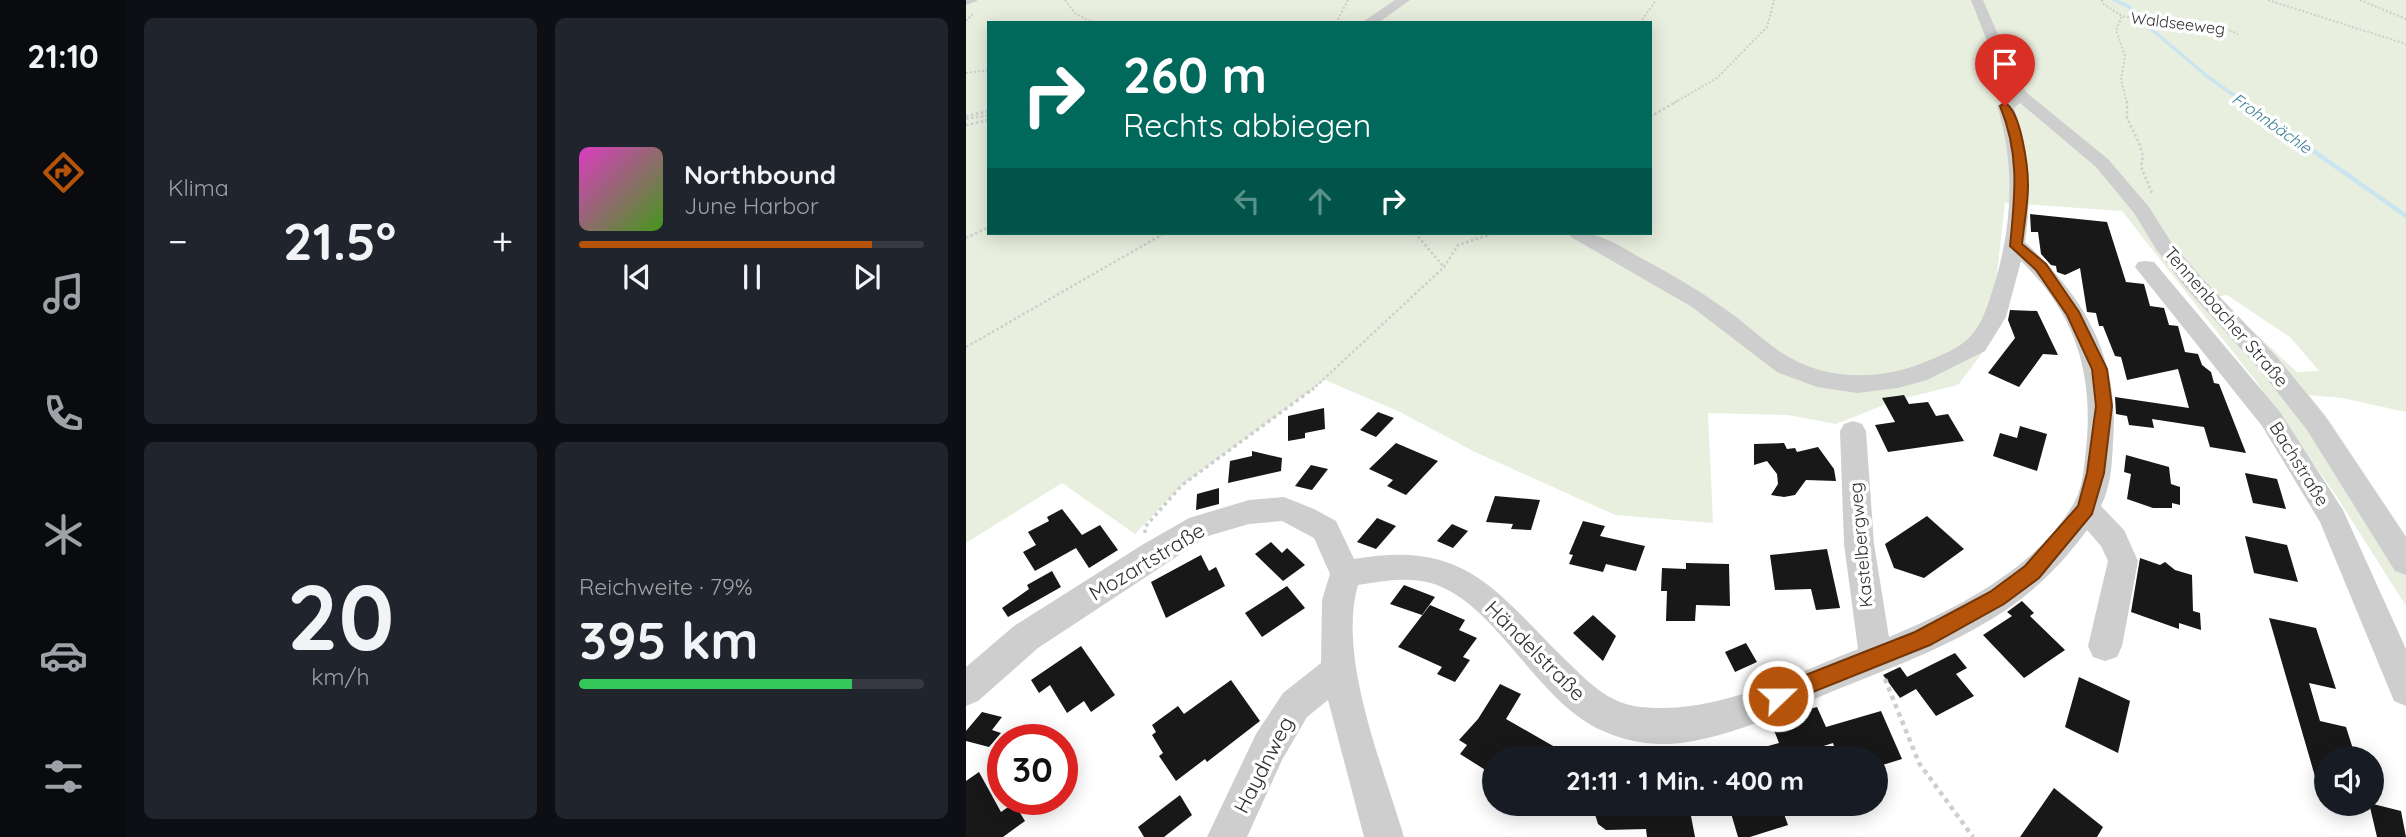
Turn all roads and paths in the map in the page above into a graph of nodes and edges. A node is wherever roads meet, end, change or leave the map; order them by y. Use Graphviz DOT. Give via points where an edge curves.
graph roads {
  1 [pos="1065,0"];
  2 [pos="1348,0"];
  3 [pos="1404,0"];
  4 [pos="1656,0"];
  5 [pos="1774,0"];
  6 [pos="1977,0"];
  7 [pos="2102,0"];
  8 [pos="2268,0"];
  9 [pos="2360,0"];
  10 [pos="2122,16"];
  11 [pos="2406,19"];
  12 [pos="1089,21"];
  13 [pos="1337,21"];
  14 [pos="1371,21"];
  15 [pos="1641,21"];
  16 [pos="2238,34"];
  17 [pos="2406,44"];
  18 [pos="987,70"];
  19 [pos="966,73"];
  20 [pos="2021,96"];
  21 [pos="987,113"];
  22 [pos="1652,116"];
  23 [pos="966,118"];
  24 [pos="987,120"];
  25 [pos="966,125"];
  26 [pos="2155,199"];
  27 [pos="987,228"];
  28 [pos="1161,235"];
  29 [pos="1417,235"];
  30 [pos="1488,235"];
  31 [pos="1581,235"];
  32 [pos="966,238"];
  33 [pos="2016,246"];
  34 [pos="1444,267"];
  35 [pos="2146,267"];
  36 [pos="966,347"];
  37 [pos="1853,431"];
  38 [pos="2086,509"];
  39 [pos="1153,554"];
  40 [pos="2406,562"];
  41 [pos="1346,574"];
  42 [pos="2105,646"];
  43 [pos="1876,657"];
  44 [pos="1338,671"];
  45 [pos="966,689"];
  46 [pos="2406,689"];
  47 [pos="1227,837"];
  48 [pos="1384,837"];
  49 [pos="1973,837"];
  1 -- 12 [label="path"];
  2 -- 13 [label="path"];
  3 -- 14 [label="street"];
  4 -- 15 [label="path"];
  5 -- 22 [label="path" via="1766,27 1717,78"];
  6 -- 20 [label="street"];
  7 -- 10 [label="path"];
  8 -- 17 [label="path"];
  9 -- 11 [label="path"];
  10 -- 16 [label="path, Waldseeweg" via="2203,24"];
  10 -- 26 [label="path, Waldseeweg" via="2116,30 2125,56 2122,80 2127,118"];
  18 -- 19 [label="path"];
  20 -- 33 [label="street" via="2005,106 2015,131 2022,184"];
  20 -- 40 [label="street, Tennenbacher Straße" via="2102,163 2193,282 2268,363 2316,423"];
  21 -- 23 [label="path"];
  24 -- 25 [label="path"];
  27 -- 32 [label="path"];
  28 -- 36 [label="path"];
  29 -- 34 [label="path"];
  30 -- 34 [label="path" via="1458,245"];
  31 -- 33 [label="street" via="1713,311 1763,352 1798,372 1843,383 1898,380 1936,369 1981,342 2001,300"];
  33 -- 38 [label="street, Händelstraße" via="2041,267 2074,315 2099,369 2104,406 2096,473"];
  34 -- 39 [label="path" via="1325,380 1182,485 1145,527"];
  35 -- 46 [label="street, Bachstraße" via="2271,419 2333,518"];
  37 -- 43 [label="street, Kastelbergweg" via="1856,536"];
  38 -- 42 [label="street" via="2113,539 2123,561"];
  38 -- 43 [label="street, Händelstraße" via="2032,572 1997,598 1922,639"];
  39 -- 41 [label="street, Mozartstraße" via="1199,527 1249,512 1284,509 1325,530"];
  39 -- 45 [label="street, Mozartstraße" via="1026,637"];
  41 -- 43 [label="street, Händelstraße" via="1402,566 1435,570 1479,593 1591,707 1630,723 1682,725 1753,706"];
  41 -- 44 [label="street" via="1338,600"];
  43 -- 49 [label="path" via="1919,763"];
  44 -- 47 [label="street, Haydnweg" via="1295,705 1269,747"];
  44 -- 48 [label="street"];
}
